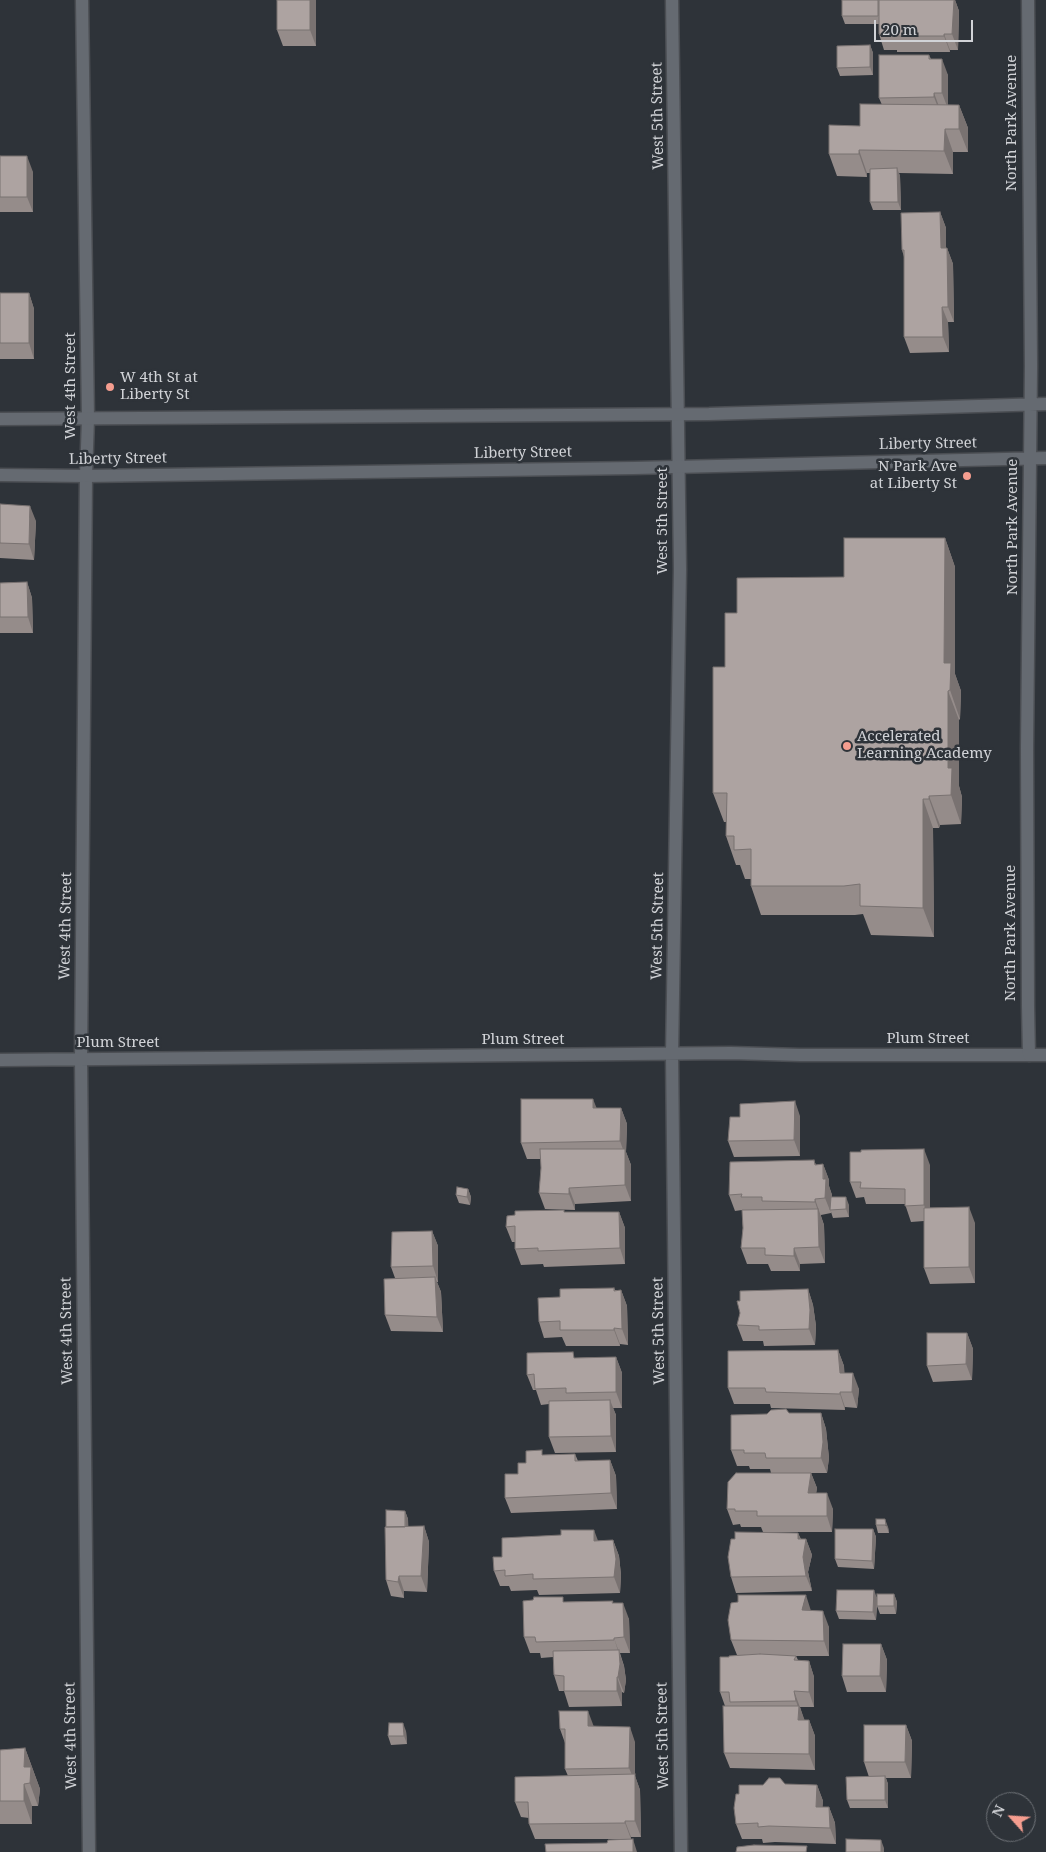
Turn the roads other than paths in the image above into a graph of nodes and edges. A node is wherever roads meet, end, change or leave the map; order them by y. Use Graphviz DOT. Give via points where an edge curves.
graph roads {
  1 [pos="82,0"];
  2 [pos="672,0"];
  3 [pos="1028,0"];
  4 [pos="1046,404"];
  5 [pos="1030,405"];
  6 [pos="678,413"];
  7 [pos="0,419"];
  8 [pos="88,419"];
  9 [pos="1046,458"];
  10 [pos="1030,459"];
  11 [pos="679,467"];
  12 [pos="0,475"];
  13 [pos="86,476"];
  14 [pos="672,1055"];
  15 [pos="1029,1055"];
  16 [pos="1046,1055"];
  17 [pos="81,1059"];
  18 [pos="0,1060"];
  19 [pos="89,1852"];
  20 [pos="681,1852"];
  1 -- 8 [label="street, West 4th Street"];
  2 -- 6 [label="street, West 5th Street"];
  3 -- 5 [label="street, North Park Avenue"];
  4 -- 5 [label="street"];
  5 -- 6 [label="street"];
  5 -- 10 [label="street, North Park Avenue"];
  6 -- 8 [label="street"];
  6 -- 11 [label="street, West 5th Street"];
  7 -- 8 [label="street"];
  8 -- 13 [label="street, West 4th Street"];
  9 -- 10 [label="street, Liberty Street"];
  10 -- 11 [label="street, Liberty Street"];
  10 -- 15 [label="street, North Park Avenue" via="1027,748"];
  11 -- 13 [label="street, Liberty Street"];
  11 -- 14 [label="street, West 5th Street"];
  12 -- 13 [label="street, Liberty Street"];
  13 -- 17 [label="street, West 4th Street"];
  14 -- 15 [label="street, Plum Street"];
  14 -- 17 [label="street, Plum Street"];
  14 -- 20 [label="street, West 5th Street"];
  15 -- 16 [label="street, Plum Street"];
  17 -- 18 [label="street, Plum Street"];
  17 -- 19 [label="street, West 4th Street"];
}
